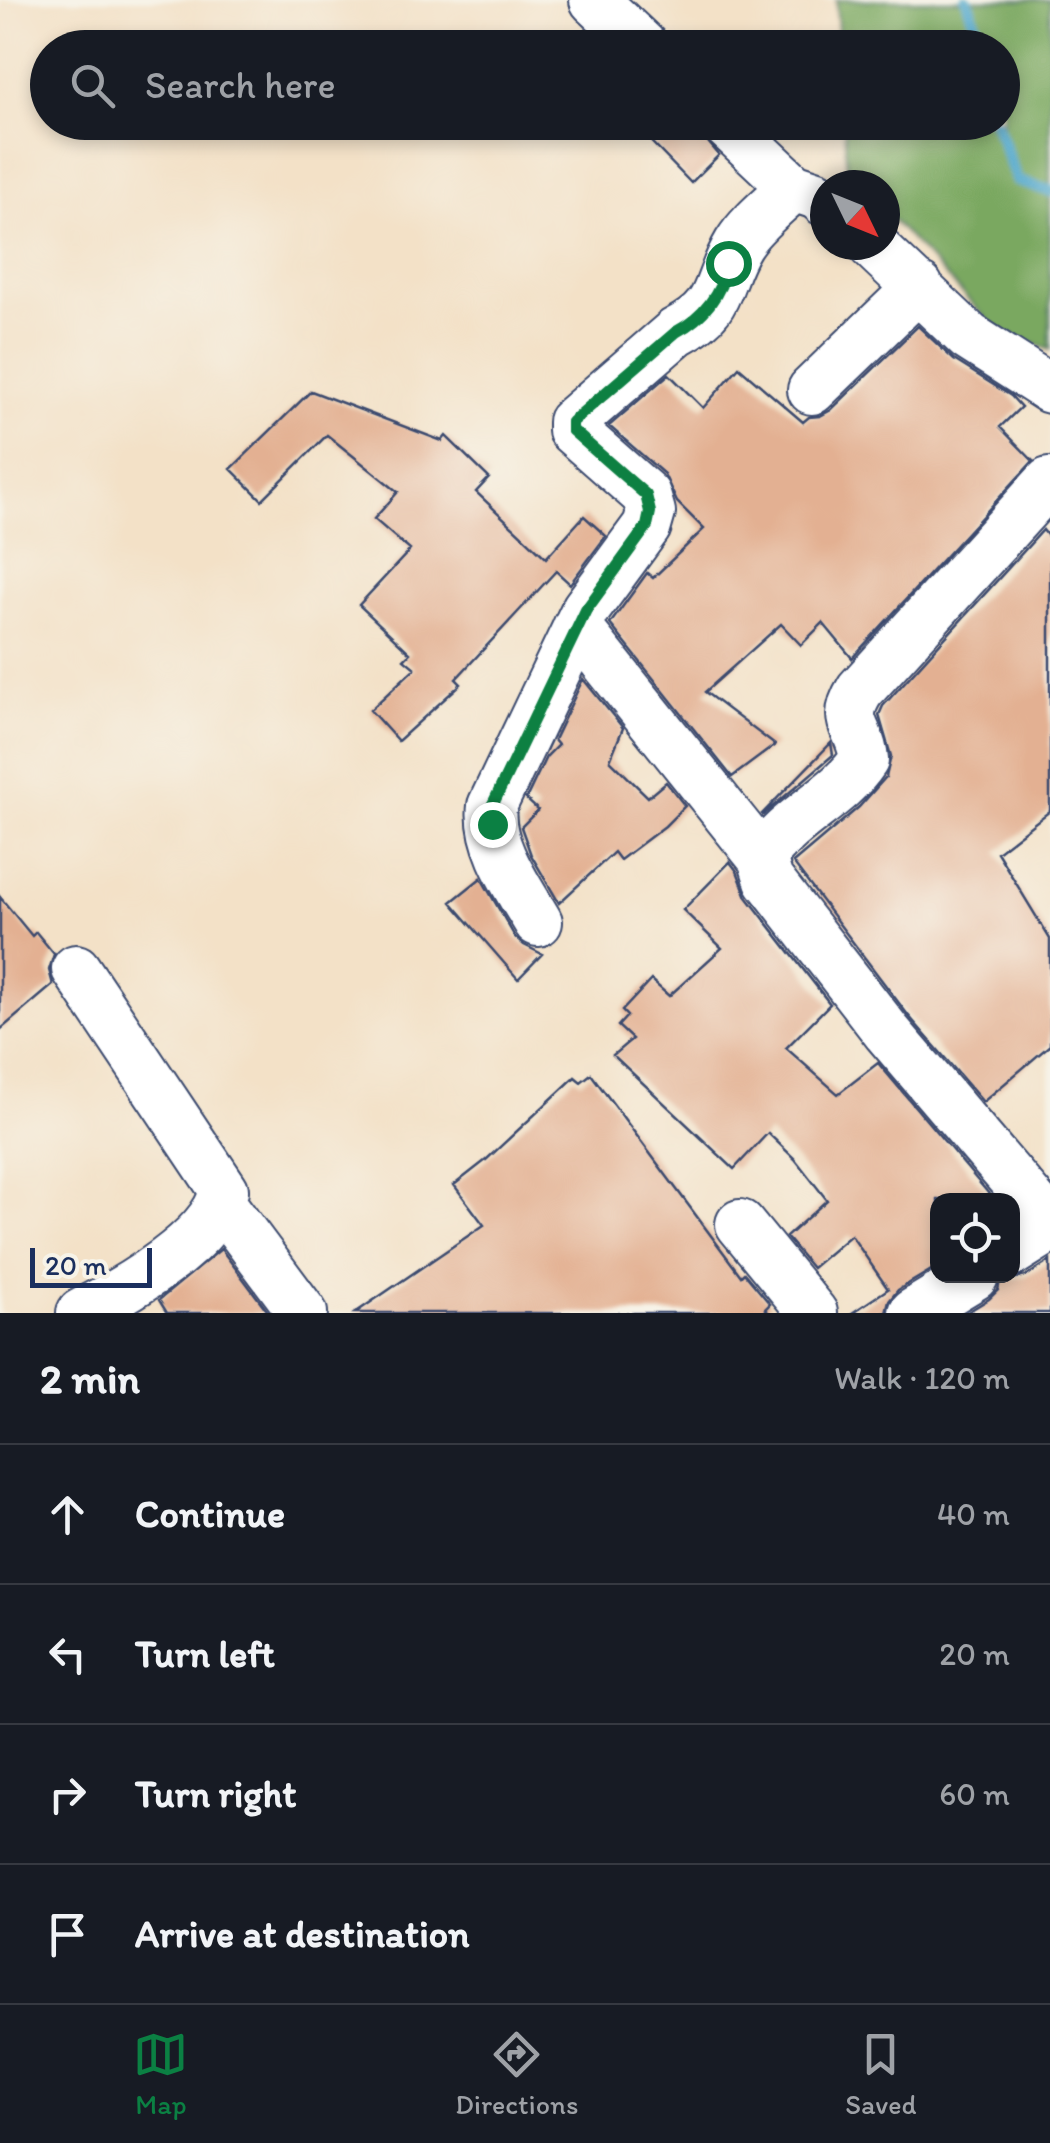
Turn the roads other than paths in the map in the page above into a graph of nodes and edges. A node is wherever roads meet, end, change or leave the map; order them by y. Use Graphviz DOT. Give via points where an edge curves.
graph roads {
  1 [pos="594,0"];
  2 [pos="626,30"];
  3 [pos="745,140"];
  4 [pos="809,195"];
  5 [pos="889,260"];
  6 [pos="918,286"];
  7 [pos="1050,389"];
  8 [pos="812,390"];
  9 [pos="1050,483"];
  10 [pos="578,628"];
  11 [pos="762,858"];
  12 [pos="538,922"];
  13 [pos="76,969"];
  14 [pos="222,1203"];
  15 [pos="740,1224"];
  16 [pos="1050,1226"];
  17 [pos="1020,1247"];
  18 [pos="962,1283"];
  19 [pos="85,1312"];
  20 [pos="303,1313"];
  21 [pos="813,1313"];
  22 [pos="913,1313"];
  1 -- 2 [label="street"];
  3 -- 4 [label="street"];
  4 -- 10 [label="street" via="740,240 724,283 696,322 572,422 572,430 646,495 650,512"];
  5 -- 6 [label="street"];
  6 -- 7 [label="street" via="969,336"];
  6 -- 8 [label="street"];
  9 -- 11 [label="street" via="860,690 848,718 864,760"];
  10 -- 11 [label="street"];
  10 -- 12 [label="street" via="492,806 505,863"];
  11 -- 16 [label="street" via="768,880"];
  13 -- 14 [label="street" via="218,1179"];
  14 -- 19 [label="street" via="183,1249"];
  14 -- 20 [label="street"];
  15 -- 21 [label="street"];
  16 -- 17 [label="street"];
  18 -- 22 [label="street"];
}
